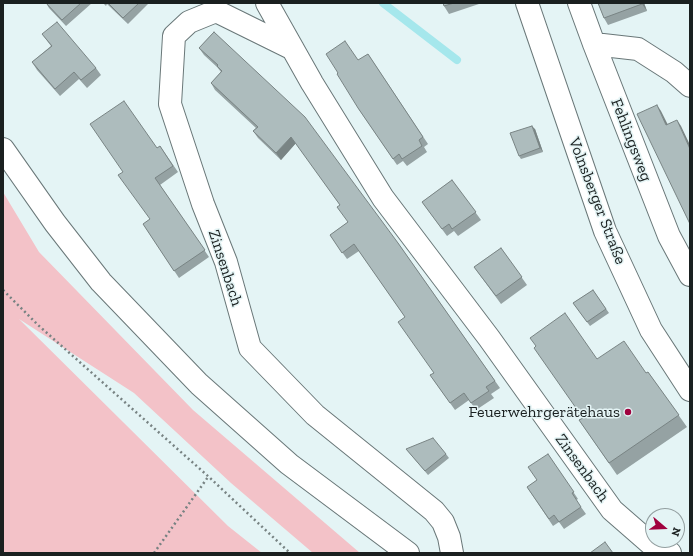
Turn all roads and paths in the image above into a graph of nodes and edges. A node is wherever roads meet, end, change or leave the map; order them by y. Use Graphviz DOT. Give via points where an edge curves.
graph roads {
  1 [pos="267,3"];
  2 [pos="527,3"];
  3 [pos="579,3"];
  4 [pos="594,44"];
  5 [pos="293,49"];
  6 [pos="690,86"];
  7 [pos="3,149"];
  8 [pos="690,275"];
  9 [pos="3,290"];
  10 [pos="690,390"];
  11 [pos="208,477"];
  12 [pos="154,553"];
  13 [pos="290,553"];
  14 [pos="408,553"];
  15 [pos="452,553"];
  16 [pos="670,553"];
  1 -- 5 [label="street, Zinsenbach"];
  2 -- 10 [label="street, Volnsberger Straße" via="605,231 650,330"];
  3 -- 4 [label="street, Fehlingsweg"];
  4 -- 6 [label="street" via="638,49 674,72"];
  4 -- 8 [label="street, Fehlingsweg" via="669,236"];
  5 -- 15 [label="street, Zinsenbach" via="216,11 189,22 174,36 170,104 203,204 226,262 250,348 315,414 434,511 449,537"];
  5 -- 16 [label="street, Zinsenbach" via="383,198 489,338 612,510 651,544"];
  7 -- 14 [label="street" via="55,223 101,282 199,384 289,464"];
  9 -- 11 [label="path" via="38,325"];
  11 -- 12 [label="path"];
  11 -- 13 [label="path"];
}
